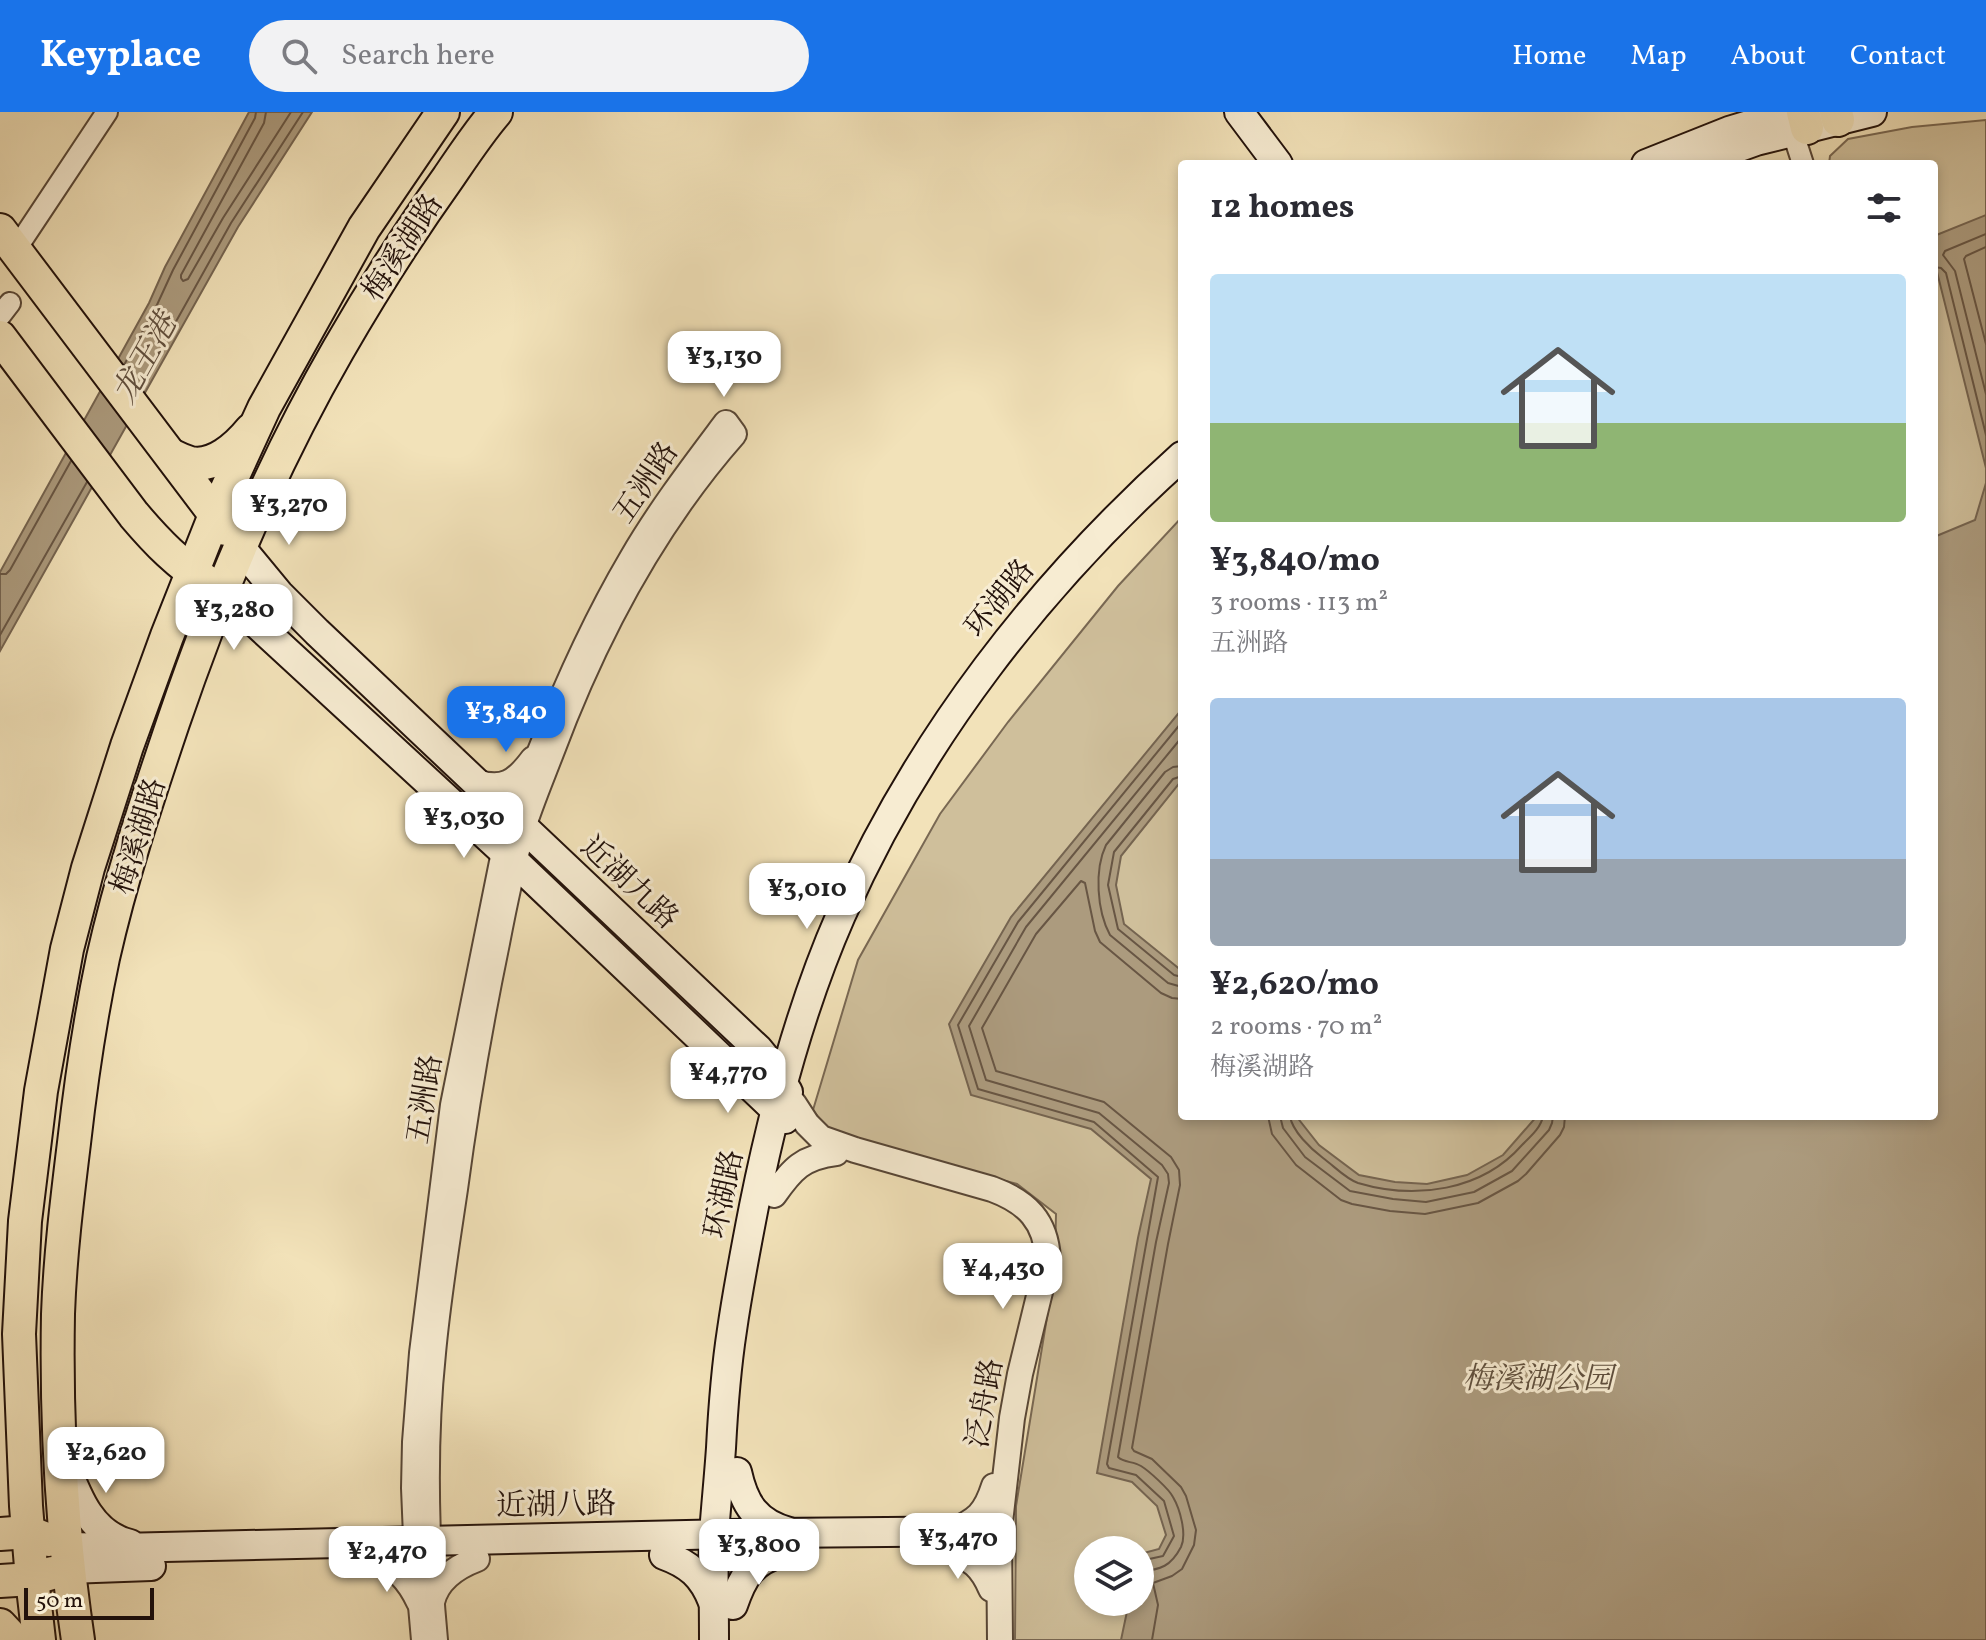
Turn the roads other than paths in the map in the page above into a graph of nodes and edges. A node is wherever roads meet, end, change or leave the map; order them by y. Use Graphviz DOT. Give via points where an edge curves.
graph roads {
  1 [pos="107,112"];
  2 [pos="443,112"];
  3 [pos="496,112"];
  4 [pos="1239,112"];
  5 [pos="1262,112"];
  6 [pos="1872,112"];
  7 [pos="1837,116"];
  8 [pos="1799,121"];
  9 [pos="1275,160"];
  10 [pos="1297,160"];
  11 [pos="1656,160"];
  12 [pos="1703,160"];
  13 [pos="1803,160"];
  14 [pos="8,240"];
  15 [pos="0,337"];
  16 [pos="260,417"];
  17 [pos="171,455"];
  18 [pos="1178,460"];
  19 [pos="1178,484"];
  20 [pos="262,495"];
  21 [pos="215,515"];
  22 [pos="141,524"];
  23 [pos="241,548"];
  24 [pos="193,574"];
  25 [pos="222,592"];
  26 [pos="289,605"];
  27 [pos="171,628"];
  28 [pos="265,630"];
  29 [pos="197,655"];
  30 [pos="541,748"];
  31 [pos="476,782"];
  32 [pos="538,787"];
  33 [pos="465,816"];
  34 [pos="518,823"];
  35 [pos="509,857"];
  36 [pos="567,869"];
  37 [pos="549,894"];
  38 [pos="500,900"];
  39 [pos="809,997"];
  40 [pos="736,1029"];
  41 [pos="719,1054"];
  42 [pos="788,1100"];
  43 [pos="829,1145"];
  44 [pos="762,1168"];
  45 [pos="774,1195"];
  46 [pos="23,1423"];
  47 [pos="62,1456"];
  48 [pos="728,1475"];
  49 [pos="0,1482"];
  50 [pos="994,1486"];
  51 [pos="420,1488"];
  52 [pos="14,1533"];
  53 [pos="950,1541"];
  54 [pos="995,1541"];
  55 [pos="788,1543"];
  56 [pos="723,1544"];
  57 [pos="666,1545"];
  58 [pos="423,1550"];
  59 [pos="475,1550"];
  60 [pos="371,1551"];
  61 [pos="138,1557"];
  62 [pos="67,1558"];
  63 [pos="16,1580"];
  64 [pos="991,1589"];
  65 [pos="426,1602"];
  66 [pos="723,1604"];
  67 [pos="0,1625"];
  68 [pos="78,1639"];
  69 [pos="14,1640"];
  70 [pos="39,1640"];
  71 [pos="424,1640"];
  72 [pos="435,1640"];
  73 [pos="714,1640"];
  74 [pos="732,1640"];
  75 [pos="992,1640"];
  76 [pos="1000,1640"];
  1 -- 14 [label="street"];
  2 -- 16 [label="main road, 梅溪湖路" via="364,228"];
  3 -- 20 [label="main road, 梅溪湖路" via="374,287"];
  4 -- 9 [label="main road"];
  5 -- 10 [label="main road"];
  6 -- 7 [label="main road"];
  7 -- 8 [label="main road"];
  8 -- 11 [label="main road" via="1729,131"];
  8 -- 12 [label="main road"];
  8 -- 13 [label="street"];
  14 -- 17 [label="main road"];
  15 -- 22 [label="main road"];
  16 -- 17 [label="main road" via="243,440 210,462 192,463"];
  16 -- 21 [label="main road, 梅溪湖路"];
  17 -- 21 [label="main road"];
  18 -- 39 [label="main road, 环湖路" via="1066,571 973,685 886,826 841,915"];
  19 -- 42 [label="main road, 环湖路" via="1119,539 1027,643 954,745 901,834 856,926"];
  20 -- 23 [label="main road, 梅溪湖路"];
  20 -- 26 [label="main road" via="263,552"];
  21 -- 23 [label="main road"];
  21 -- 24 [label="main road, 梅溪湖路"];
  22 -- 24 [label="main road"];
  22 -- 27 [label="main road" via="162,555 170,580"];
  23 -- 25 [label="main road, 梅溪湖路"];
  23 -- 26 [label="main road, 近湖九路"];
  24 -- 25 [label="main road"];
  24 -- 27 [label="main road, 梅溪湖路"];
  25 -- 28 [label="main road"];
  25 -- 29 [label="main road, 梅溪湖路"];
  26 -- 31 [label="main road, 近湖九路"];
  27 -- 46 [label="main road, 梅溪湖路" via="127,746 67,949 41,1091 25,1221 19,1334"];
  28 -- 29 [label="main road" via="227,625"];
  28 -- 33 [label="main road"];
  29 -- 47 [label="main road, 梅溪湖路" via="124,876 82,1075 58,1312"];
  30 -- 31 [label="street" via="504,786"];
  30 -- 32 [label="street, 五洲路" via="589,637 633,557 726,423 734,434 677,505 598,642"];
  30 -- 34 [label="street, 五洲路"];
  31 -- 34 [label="main road, 近湖九路"];
  32 -- 34 [label="street, 五洲路"];
  32 -- 36 [label="street" via="542,824"];
  33 -- 35 [label="main road"];
  33 -- 38 [label="street" via="489,857"];
  34 -- 35 [label="street, 五洲路"];
  34 -- 36 [label="main road, 近湖九路"];
  35 -- 37 [label="main road"];
  35 -- 38 [label="street, 五洲路"];
  36 -- 40 [label="main road, 近湖九路"];
  37 -- 38 [label="street" via="527,886"];
  37 -- 41 [label="main road"];
  38 -- 51 [label="street, 五洲路" via="466,1105"];
  39 -- 40 [label="main road" via="797,1017 769,1035"];
  39 -- 42 [label="main road, 环湖路"];
  40 -- 42 [label="main road, 近湖九路" via="758,1049"];
  41 -- 42 [label="main road"];
  41 -- 44 [label="main road" via="759,1123"];
  42 -- 43 [label="street" via="801,1101"];
  42 -- 43 [label="street, 泛舟路" via="812,1142 827,1151"];
  42 -- 44 [label="main road, 环湖路"];
  42 -- 45 [label="main road, 环湖路"];
  43 -- 45 [label="street" via="799,1165"];
  43 -- 50 [label="street, 泛舟路" via="1006,1205 1033,1231 1037,1270 1010,1383"];
  43 -- 54 [label="street, 泛舟路" via="992,1189 1026,1207 1040,1225 1048,1259 1020,1374"];
  44 -- 48 [label="main road, 环湖路" via="731,1331 725,1386"];
  45 -- 48 [label="main road, 环湖路"];
  46 -- 49 [label="main road"];
  46 -- 52 [label="main road, 梅溪湖路"];
  47 -- 61 [label="main road" via="85,1510"];
  47 -- 62 [label="main road, 梅溪湖路"];
  48 -- 55 [label="main road" via="751,1508"];
  48 -- 56 [label="main road, 环湖路"];
  48 -- 57 [label="main road" via="707,1514"];
  50 -- 53 [label="street" via="988,1505"];
  50 -- 54 [label="street, 泛舟路"];
  51 -- 58 [label="street, 五洲路"];
  51 -- 59 [label="street" via="440,1520"];
  51 -- 60 [label="street" via="402,1519"];
  52 -- 62 [label="main road"];
  52 -- 63 [label="main road, 梅溪湖路"];
  53 -- 54 [label="main road, 近湖八路"];
  53 -- 55 [label="main road, 近湖八路"];
  53 -- 64 [label="street" via="985,1574"];
  54 -- 64 [label="street, 泛舟路"];
  54 -- 76 [label="street, 泛舟路"];
  55 -- 56 [label="main road, 近湖八路"];
  55 -- 66 [label="main road" via="749,1571"];
  56 -- 57 [label="main road, 近湖八路"];
  56 -- 66 [label="main road, 环湖路"];
  57 -- 59 [label="main road, 近湖八路"];
  57 -- 66 [label="main road"];
  58 -- 59 [label="main road, 近湖八路"];
  58 -- 60 [label="main road, 近湖八路"];
  58 -- 65 [label="street, 五洲路"];
  59 -- 65 [label="street"];
  60 -- 61 [label="main road, 近湖八路"];
  60 -- 65 [label="street"];
  61 -- 62 [label="main road, 近湖八路"];
  61 -- 68 [label="main road" via="89,1591"];
  62 -- 63 [label="main road"];
  62 -- 68 [label="main road, 梅溪湖路"];
  63 -- 70 [label="main road, 梅溪湖路"];
  64 -- 75 [label="street, 泛舟路"];
  65 -- 71 [label="street, 五洲路"];
  65 -- 72 [label="street, 五洲路"];
  66 -- 73 [label="main road, 环湖路"];
  66 -- 74 [label="main road, 环湖路"];
  67 -- 69 [label="main road"];
}
